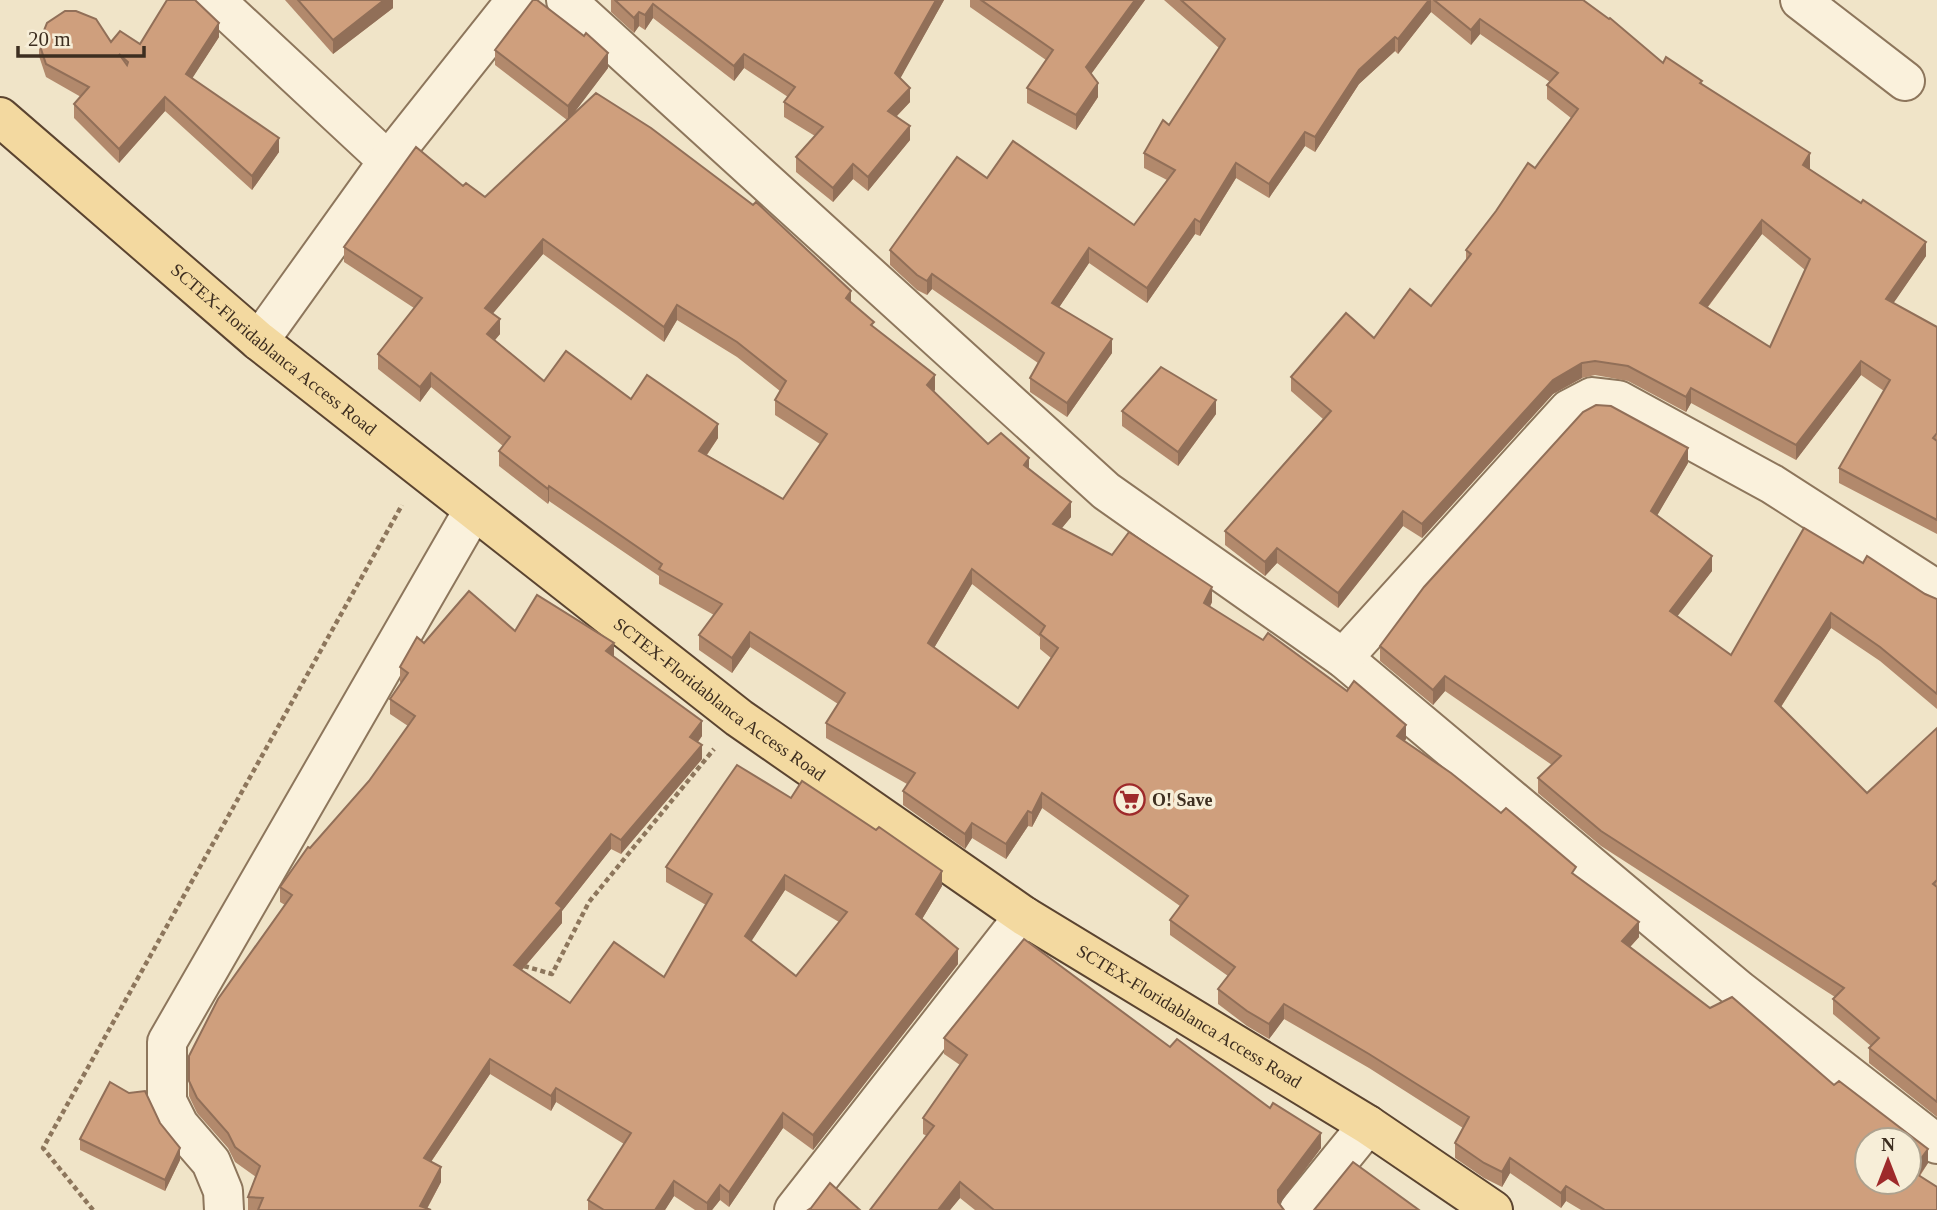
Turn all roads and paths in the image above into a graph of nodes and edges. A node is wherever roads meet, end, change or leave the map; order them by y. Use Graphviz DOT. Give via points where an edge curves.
graph roads {
  1 [pos="215,0"];
  2 [pos="516,0"];
  3 [pos="566,0"];
  4 [pos="1810,3"];
  5 [pos="1905,81"];
  6 [pos="0,117"];
  7 [pos="388,161"];
  8 [pos="258,341"];
  9 [pos="423,468"];
  10 [pos="473,511"];
  11 [pos="1937,590"];
  12 [pos="1343,658"];
  13 [pos="739,718"];
  14 [pos="1024,916"];
  15 [pos="524,966"];
  16 [pos="1368,1125"];
  17 [pos="1937,1144"];
  18 [pos="93,1210"];
  19 [pos="224,1210"];
  20 [pos="794,1210"];
  21 [pos="1299,1210"];
  22 [pos="1493,1210"];
  1 -- 7 [label="street"];
  2 -- 7 [label="street"];
  3 -- 12 [label="street" via="1106,491"];
  4 -- 5 [label="street"];
  6 -- 8 [label="main road, SCTEX-Floridablanca Access Road"];
  7 -- 8 [label="street"];
  8 -- 9 [label="main road, SCTEX-Floridablanca Access Road"];
  9 -- 10 [label="main road, SCTEX-Floridablanca Access Road"];
  9 -- 18 [label="path" via="43,1148"];
  10 -- 13 [label="main road, SCTEX-Floridablanca Access Road"];
  10 -- 19 [label="street" via="167,1042 167,1101 179,1125 211,1161 223,1191"];
  11 -- 12 [label="street" via="1772,484 1618,400 1592,397 1569,409"];
  12 -- 17 [label="street" via="1739,990"];
  13 -- 14 [label="main road, SCTEX-Floridablanca Access Road"];
  13 -- 15 [label="path" via="589,902 552,974"];
  14 -- 16 [label="main road, SCTEX-Floridablanca Access Road"];
  14 -- 20 [label="street"];
  16 -- 21 [label="street"];
  16 -- 22 [label="main road, SCTEX-Floridablanca Access Road"];
}
